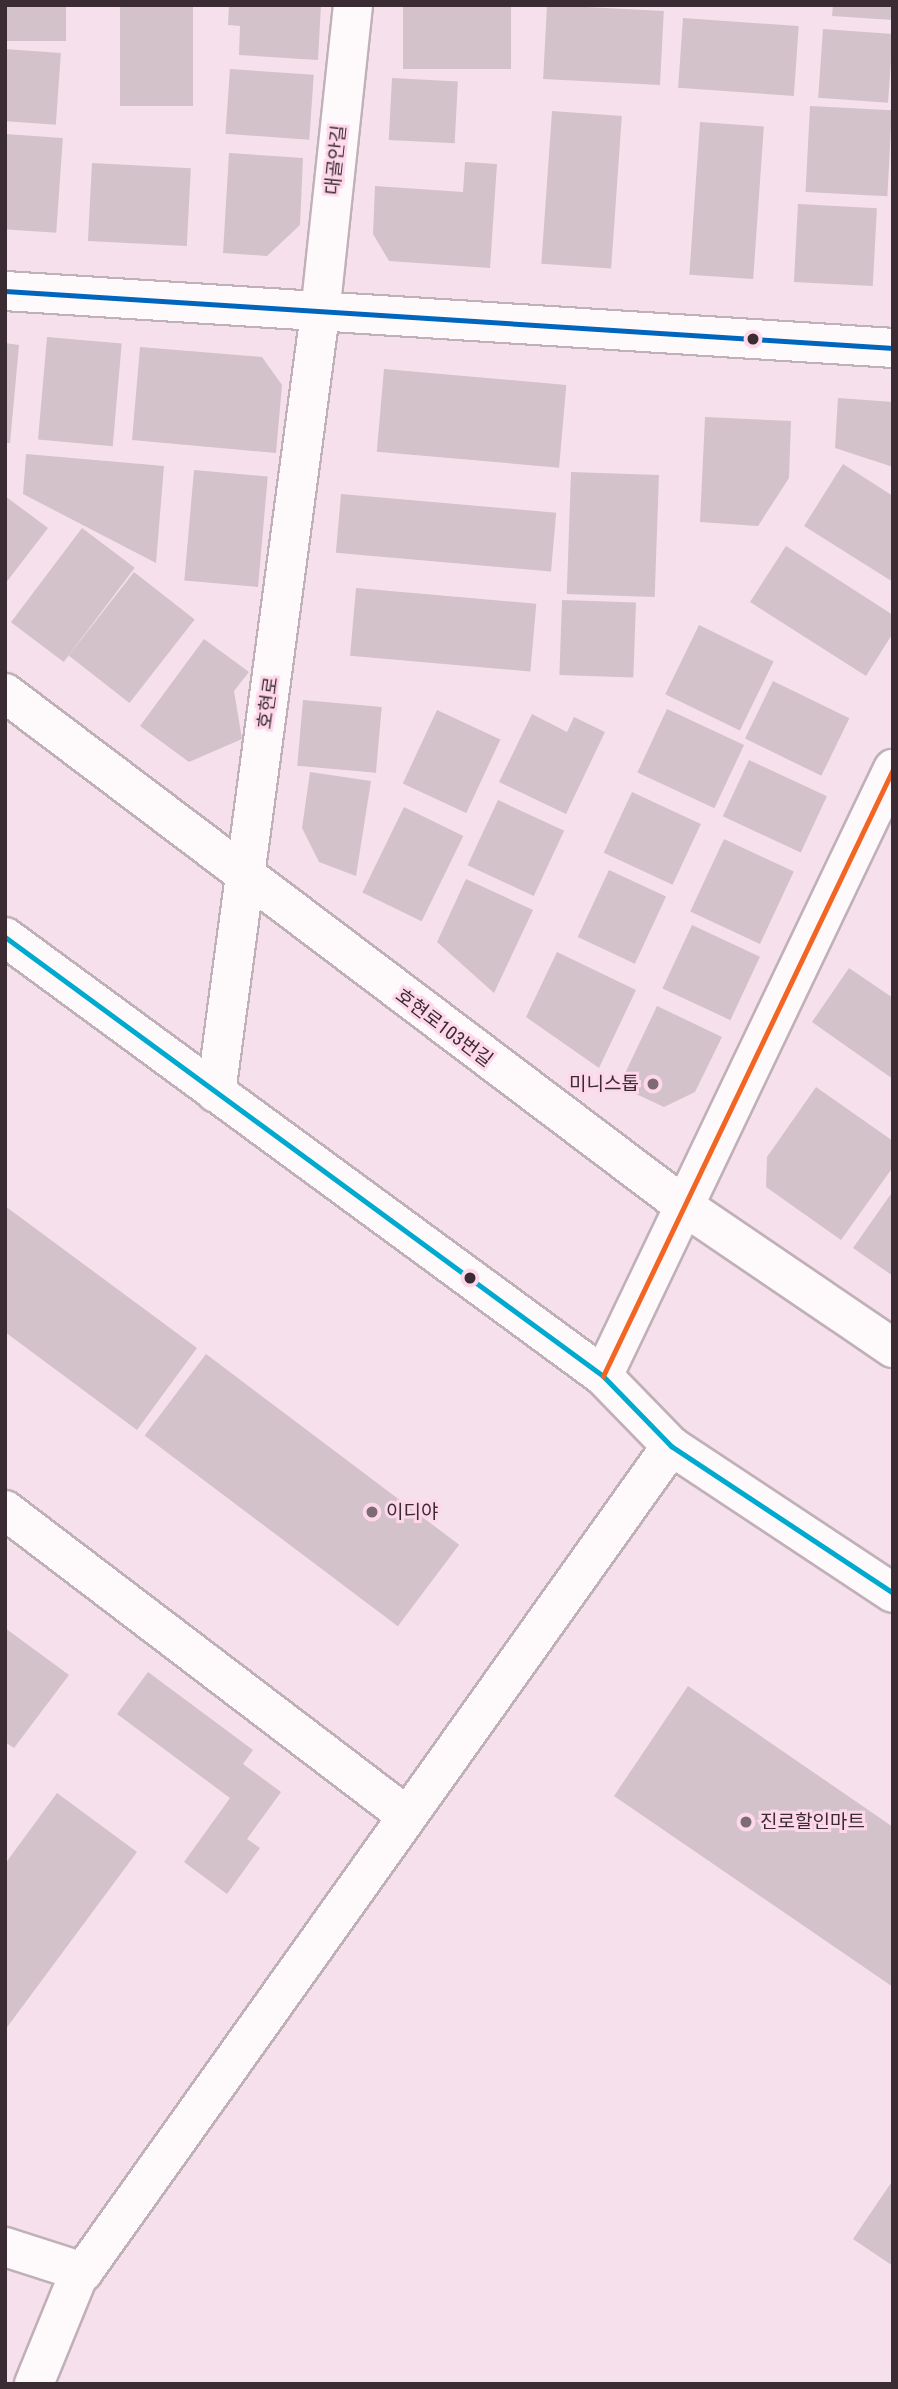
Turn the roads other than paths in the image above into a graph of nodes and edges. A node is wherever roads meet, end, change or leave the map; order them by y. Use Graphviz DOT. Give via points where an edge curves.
graph roads {
  1 [pos="353,5"];
  2 [pos="5,291"];
  3 [pos="320,314"];
  4 [pos="893,348"];
  5 [pos="5,693"];
  6 [pos="893,769"];
  7 [pos="244,880"];
  8 [pos="5,937"];
  9 [pos="216,1093"];
  10 [pos="684,1206"];
  11 [pos="893,1348"];
  12 [pos="603,1376"];
  13 [pos="671,1446"];
  14 [pos="5,1510"];
  15 [pos="893,1593"];
  16 [pos="407,1816"];
  17 [pos="5,2248"];
  18 [pos="80,2271"];
  19 [pos="34,2384"];
  1 -- 3 [label="street, 대골안길"];
  2 -- 3 [label="street"];
  3 -- 4 [label="street"];
  3 -- 7 [label="street, 호현로"];
  5 -- 7 [label="street, 호현로103번길"];
  6 -- 10 [label="street"];
  7 -- 9 [label="street, 호현로"];
  7 -- 10 [label="street, 호현로103번길"];
  8 -- 9 [label="street"];
  9 -- 12 [label="street"];
  10 -- 11 [label="street, 호현로103번길"];
  10 -- 12 [label="street"];
  12 -- 13 [label="street"];
  13 -- 15 [label="street"];
  13 -- 16 [label="street"];
  14 -- 16 [label="street"];
  16 -- 18 [label="street"];
  17 -- 18 [label="street"];
  18 -- 19 [label="street"];
}
